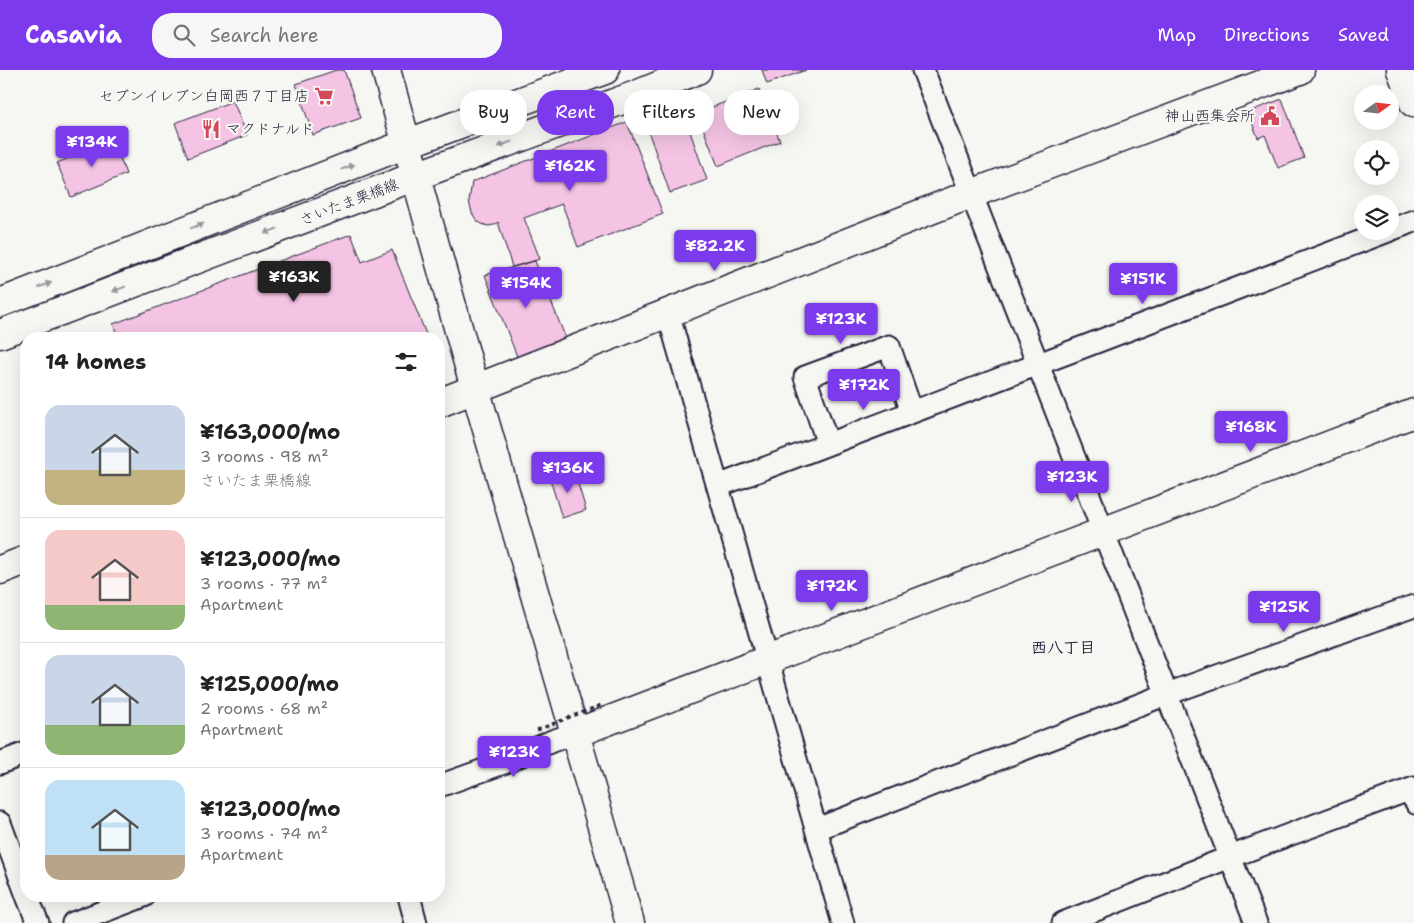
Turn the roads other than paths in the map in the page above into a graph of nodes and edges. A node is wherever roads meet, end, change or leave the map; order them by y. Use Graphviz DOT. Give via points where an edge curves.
graph roads {
  1 [pos="386,70"];
  2 [pos="605,70"];
  3 [pos="698,70"];
  4 [pos="923,70"];
  5 [pos="1300,70"];
  6 [pos="1402,70"];
  7 [pos="1414,103"];
  8 [pos="406,144"];
  9 [pos="416,176"];
  10 [pos="971,194"];
  11 [pos="1414,221"];
  12 [pos="1399,227"];
  13 [pos="1365,240"];
  14 [pos="0,303"];
  15 [pos="668,313"];
  16 [pos="0,334"];
  17 [pos="1038,365"];
  18 [pos="475,388"];
  19 [pos="445,400"];
  20 [pos="912,412"];
  21 [pos="1414,413"];
  22 [pos="828,444"];
  23 [pos="718,486"];
  24 [pos="1103,532"];
  25 [pos="20,562"];
  26 [pos="0,570"];
  27 [pos="1414,606"];
  28 [pos="768,660"];
  29 [pos="1167,694"];
  30 [pos="576,733"];
  31 [pos="20,755"];
  32 [pos="0,763"];
  33 [pos="445,784"];
  34 [pos="1410,796"];
  35 [pos="0,823"];
  36 [pos="816,829"];
  37 [pos="1230,857"];
  38 [pos="20,876"];
  39 [pos="30,902"];
  40 [pos="128,902"];
  41 [pos="411,902"];
  42 [pos="38,923"];
  43 [pos="73,923"];
  44 [pos="416,923"];
  45 [pos="630,923"];
  46 [pos="844,923"];
  47 [pos="1063,923"];
  48 [pos="1256,923"];
  1 -- 8 [label="street"];
  2 -- 8 [label="street"];
  3 -- 9 [label="street, さいたま栗橋線, one-way"];
  4 -- 10 [label="street"];
  5 -- 10 [label="street"];
  6 -- 7 [label="street"];
  8 -- 9 [label="street"];
  14 -- 8 [label="street, one-way"];
  9 -- 16 [label="street, さいたま栗橋線, one-way"];
  9 -- 18 [label="street"];
  10 -- 15 [label="street"];
  10 -- 17 [label="street"];
  11 -- 12 [label="street"];
  13 -- 17 [label="street"];
  15 -- 18 [label="street"];
  15 -- 23 [label="street"];
  17 -- 20 [label="street"];
  17 -- 24 [label="street"];
  18 -- 19 [label="street"];
  18 -- 30 [label="street"];
  20 -- 22 [label="street"];
  20 -- 22 [label="street" via="889,346 805,377"];
  21 -- 24 [label="street"];
  22 -- 23 [label="street"];
  23 -- 28 [label="street"];
  24 -- 28 [label="street"];
  24 -- 29 [label="street"];
  25 -- 26 [label="street"];
  27 -- 29 [label="street"];
  28 -- 30 [label="street"];
  28 -- 36 [label="street"];
  29 -- 36 [label="street"];
  29 -- 37 [label="street"];
  30 -- 33 [label="street"];
  30 -- 45 [label="street"];
  31 -- 32 [label="street"];
  34 -- 37 [label="street"];
  35 -- 38 [label="street"];
  36 -- 46 [label="street"];
  37 -- 47 [label="street"];
  37 -- 48 [label="street"];
  39 -- 42 [label="street"];
  40 -- 43 [label="street"];
  41 -- 44 [label="street"];
}
